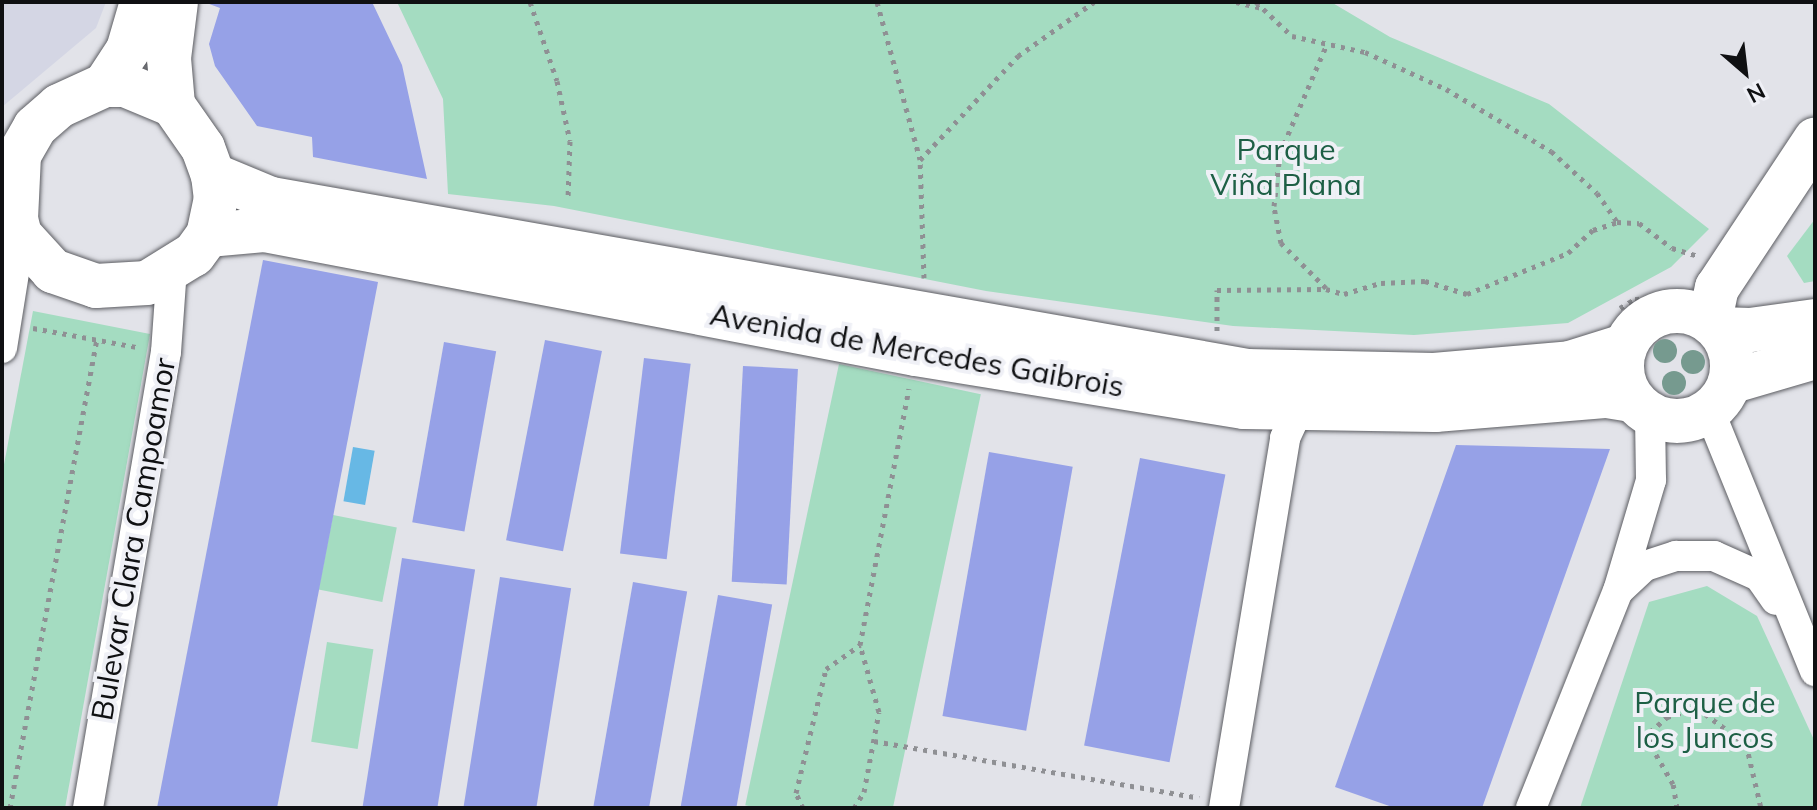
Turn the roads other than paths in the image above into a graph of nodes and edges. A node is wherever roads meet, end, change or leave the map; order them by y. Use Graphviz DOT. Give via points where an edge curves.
graph roads {
  1 [pos="142,2"];
  2 [pos="176,2"];
  3 [pos="105,85"];
  4 [pos="173,105"];
  5 [pos="1815,140"];
  6 [pos="11,161"];
  7 [pos="213,175"];
  8 [pos="12,220"];
  9 [pos="208,235"];
  10 [pos="172,269"];
  11 [pos="1701,320"];
  12 [pos="1815,321"];
  13 [pos="4,336"];
  14 [pos="1624,346"];
  15 [pos="1815,357"];
  16 [pos="1720,396"];
  17 [pos="1641,408"];
  18 [pos="1298,410"];
  19 [pos="1618,591"];
  20 [pos="1794,624"];
  21 [pos="1815,671"];
  22 [pos="1225,806"];
  23 [pos="88,808"];
  24 [pos="1531,808"];
  1 -- 3 [label="street" via="128,50"];
  2 -- 4 [label="street" via="169,58"];
  3 -- 4 [label="street" via="125,85"];
  3 -- 6 [label="street" via="59,106 35,127"];
  4 -- 7 [label="street" via="203,148"];
  5 -- 11 [label="street"];
  6 -- 8 [label="street"];
  7 -- 9 [label="street" via="216,198"];
  7 -- 14 [label="street, Avenida de Mercedes Gaibrois" via="271,199 1247,371 1434,375 1570,363"];
  8 -- 10 [label="street" via="53,271 96,286 147,283"];
  8 -- 13 [label="street"];
  9 -- 10 [label="street" via="194,254"];
  9 -- 18 [label="street, Avenida de Mercedes Gaibrois" via="264,230 916,354 1244,407"];
  10 -- 23 [label="street, Bulevar Clara Campoamor" via="166,352"];
  11 -- 12 [label="street" via="1750,330"];
  11 -- 14 [label="street" via="1640,326"];
  11 -- 16 [label="street" via="1731,354"];
  14 -- 17 [label="street" via="1622,374"];
  15 -- 16 [label="street"];
  16 -- 17 [label="street" via="1674,422"];
  16 -- 20 [label="street"];
  17 -- 18 [label="street, Avenida de Mercedes Gaibrois" via="1607,396 1435,410"];
  17 -- 19 [label="street" via="1651,480"];
  18 -- 22 [label="street" via="1285,438"];
  19 -- 20 [label="street" via="1645,566 1676,556 1714,556 1759,576"];
  19 -- 24 [label="street"];
  20 -- 21 [label="street"];
}
